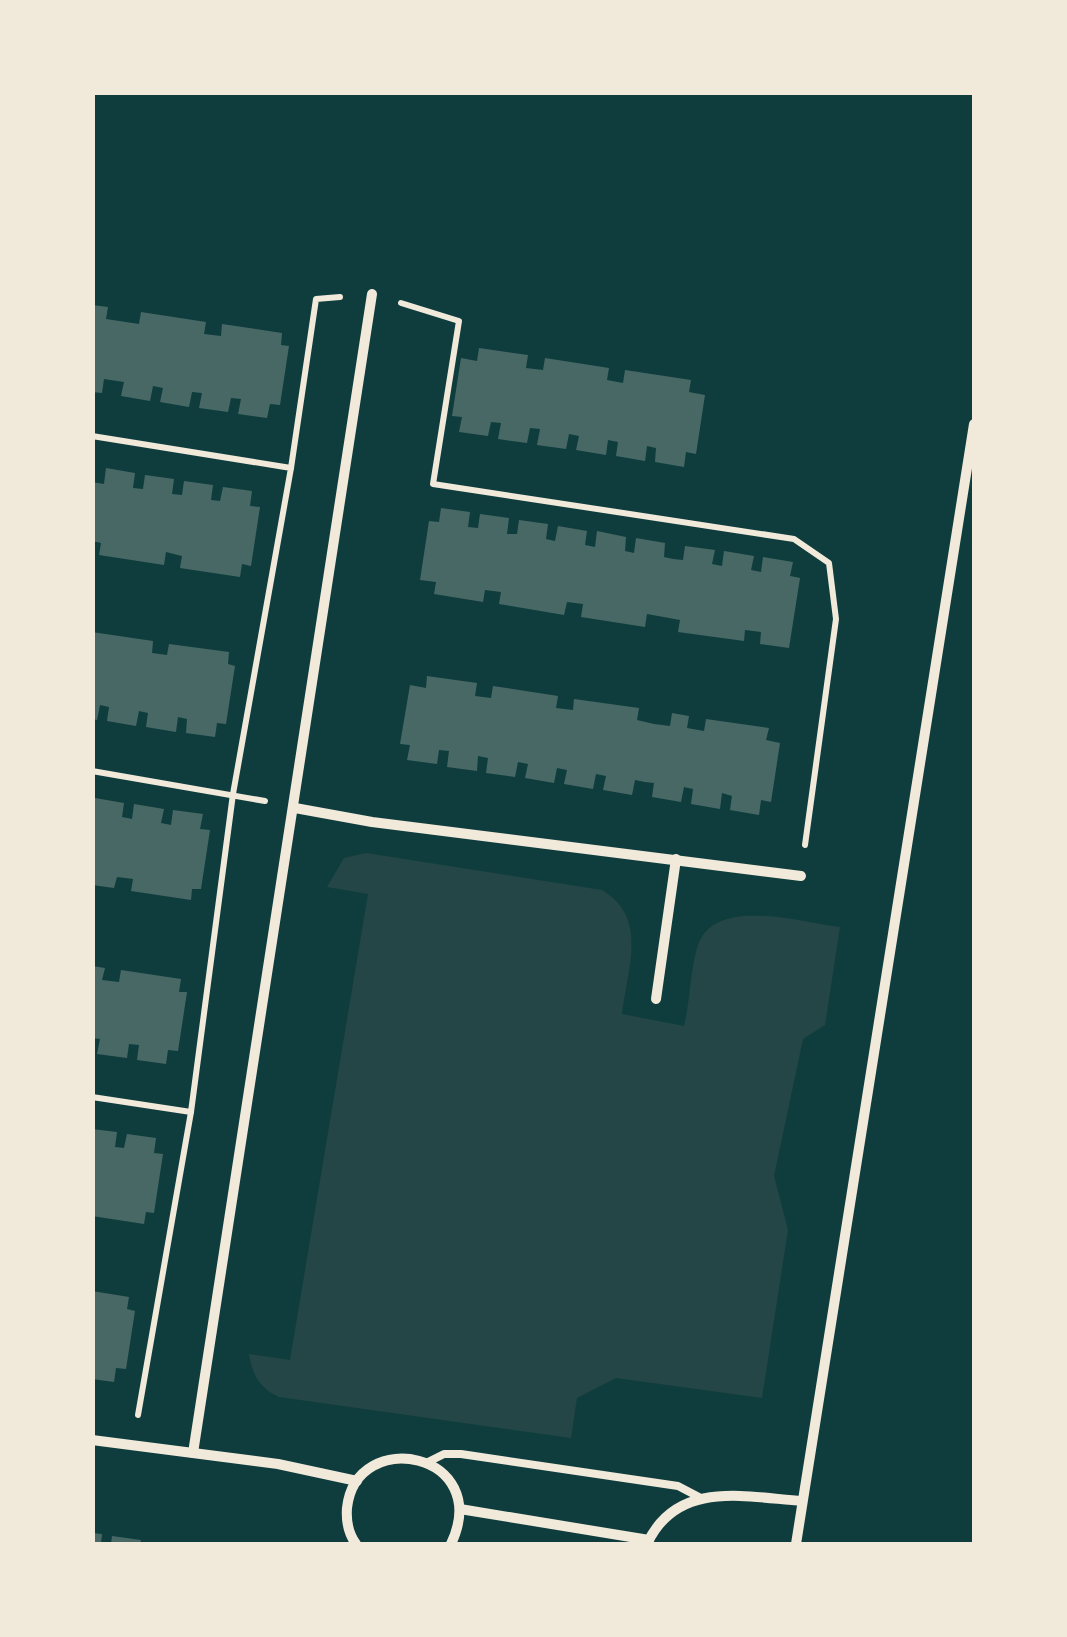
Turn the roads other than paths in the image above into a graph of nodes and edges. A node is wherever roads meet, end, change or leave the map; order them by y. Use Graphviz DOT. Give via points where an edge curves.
graph roads {
  1 [pos="372,294"];
  2 [pos="974,424"];
  3 [pos="296,808"];
  4 [pos="676,860"];
  5 [pos="801,876"];
  6 [pos="656,999"];
  7 [pos="92,1440"];
  8 [pos="193,1453"];
  9 [pos="428,1462"];
  10 [pos="357,1482"];
  11 [pos="699,1497"];
  12 [pos="802,1502"];
  13 [pos="460,1509"];
  14 [pos="648,1542"];
  15 [pos="356,1544"];
  16 [pos="450,1544"];
  17 [pos="796,1544"];
  1 -- 3 [label="street"];
  2 -- 12 [label="street"];
  3 -- 4 [label="street"];
  3 -- 8 [label="street"];
  4 -- 5 [label="street"];
  4 -- 6 [label="street"];
  7 -- 8 [label="street"];
  8 -- 10 [label="street"];
  9 -- 10 [label="street" via="389,1459"];
  9 -- 11 [label="lane" via="462,1454 678,1486"];
  9 -- 13 [label="street" via="444,1474"];
  10 -- 15 [label="street" via="346,1518"];
  11 -- 12 [label="street"];
  11 -- 14 [label="street" via="660,1520"];
  12 -- 17 [label="street"];
  13 -- 14 [label="street"];
  13 -- 16 [label="street"];
}
